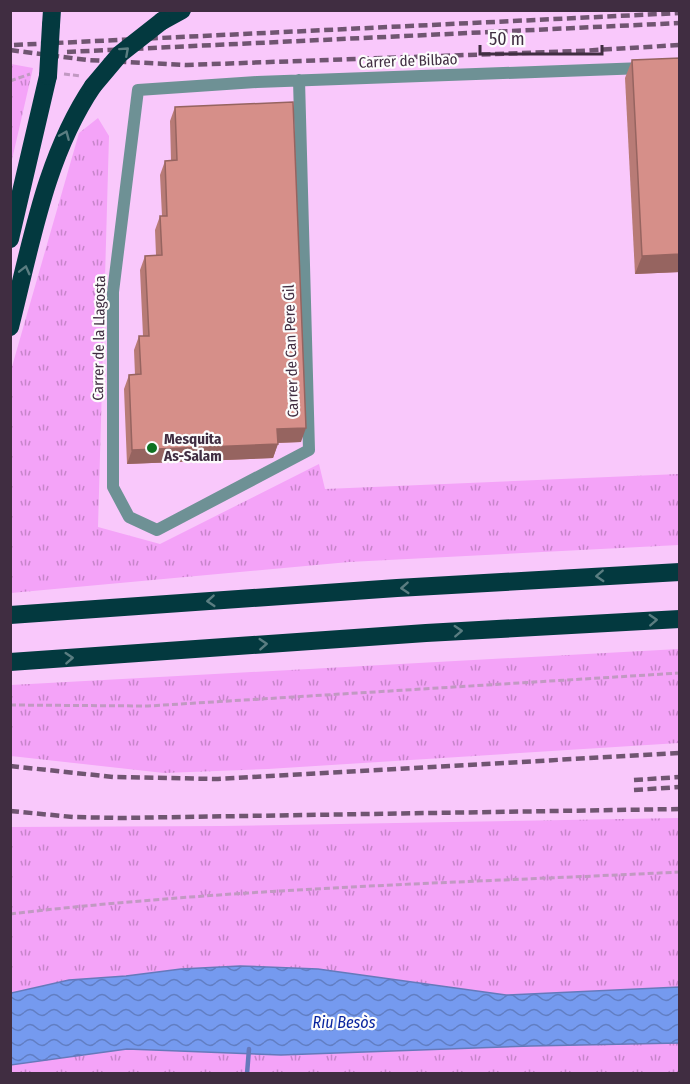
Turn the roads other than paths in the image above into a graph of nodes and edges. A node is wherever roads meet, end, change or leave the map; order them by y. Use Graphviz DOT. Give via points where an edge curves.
graph roads {
  1 [pos="182,10"];
  2 [pos="52,18"];
  3 [pos="656,68"];
  4 [pos="47,74"];
  5 [pos="299,80"];
  6 [pos="138,90"];
  7 [pos="32,144"];
  8 [pos="10,204"];
  9 [pos="40,211"];
  10 [pos="10,239"];
  11 [pos="10,327"];
  12 [pos="157,530"];
  13 [pos="680,572"];
  14 [pos="10,615"];
  15 [pos="680,618"];
  16 [pos="10,662"];
  9 -- 1 [label="highway, one-way, bridge" via="65,133 91,82 120,54"];
  2 -- 4 [label="highway, bridge"];
  3 -- 5 [label="street, Carrer de Bilbao"];
  4 -- 7 [label="highway"];
  4 -- 9 [label="highway"];
  5 -- 6 [label="street, Carrer de Bilbao"];
  5 -- 12 [label="street, Carrer de Can Pere Gil" via="309,450"];
  6 -- 12 [label="street, Carrer de la Llagosta" via="113,292 113,487 129,517"];
  7 -- 8 [label="highway"];
  7 -- 10 [label="highway"];
  11 -- 9 [label="highway, one-way"];
  13 -- 14 [label="highway, one-way"];
  16 -- 15 [label="highway, one-way"];
}
